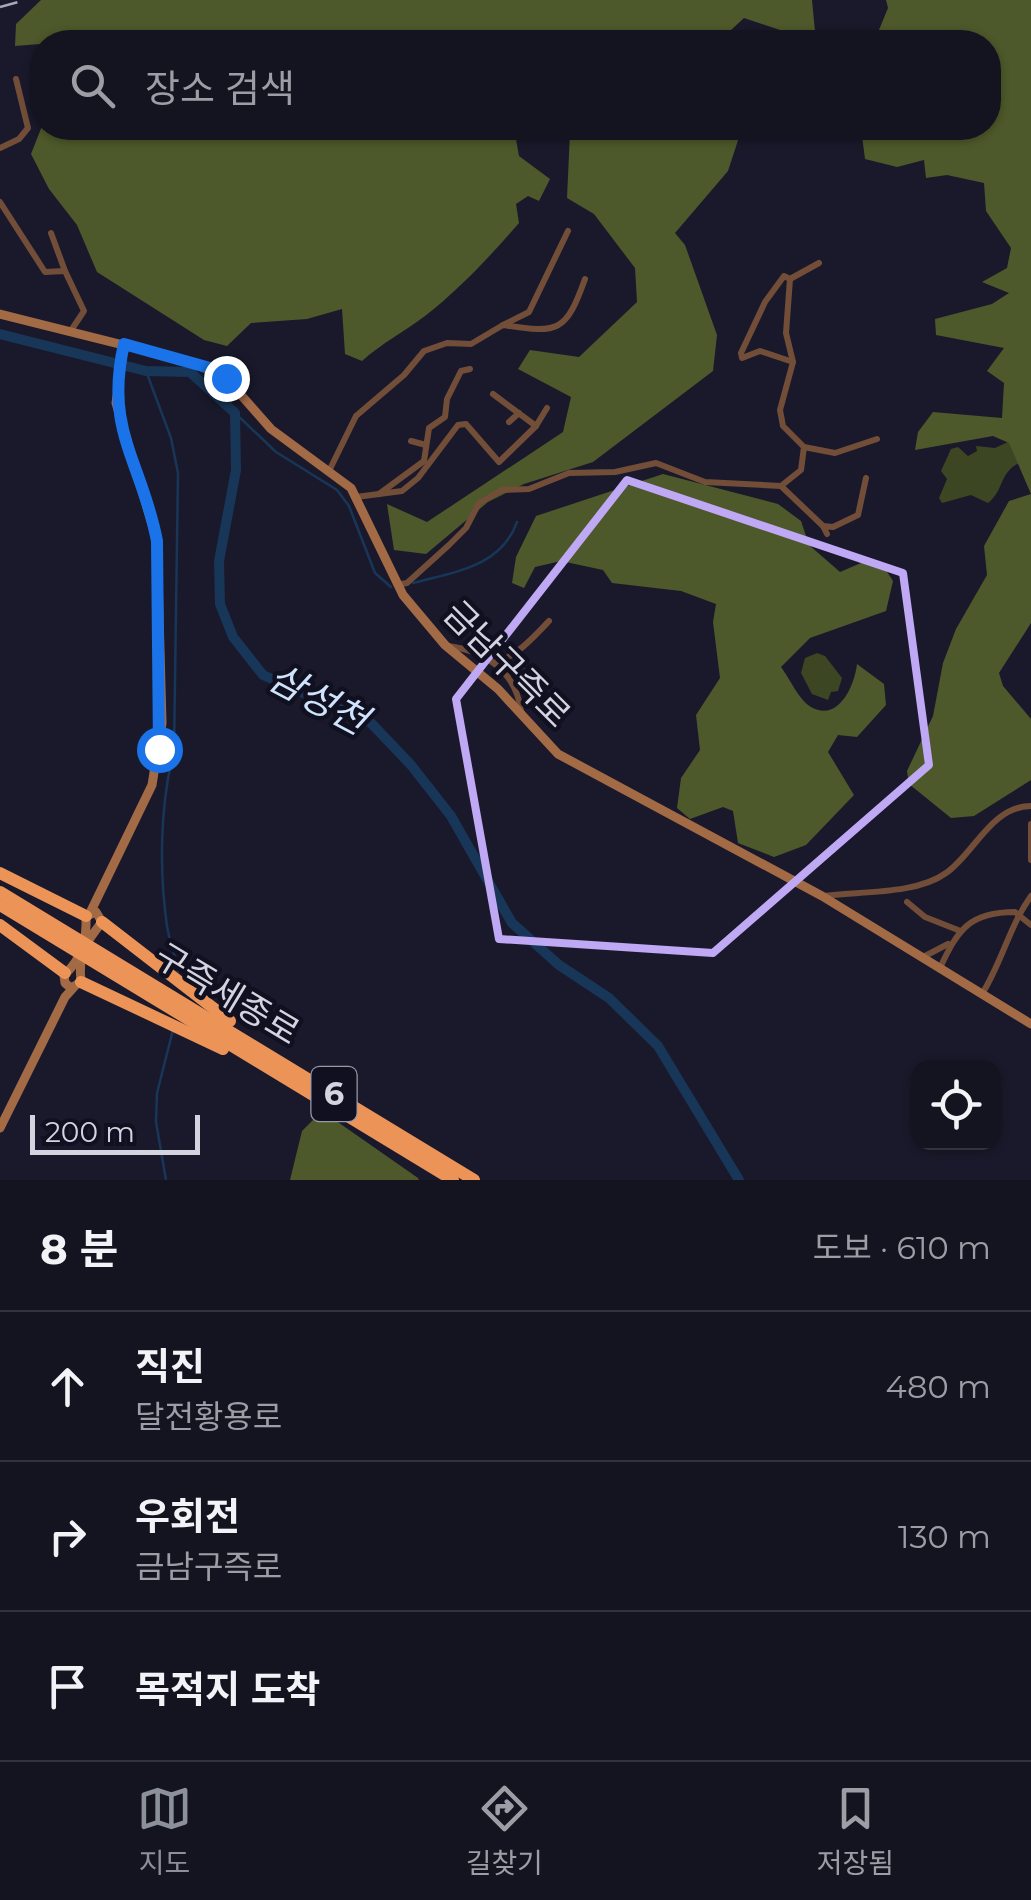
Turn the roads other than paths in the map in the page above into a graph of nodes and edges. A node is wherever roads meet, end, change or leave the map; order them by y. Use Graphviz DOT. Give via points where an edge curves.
graph roads {
  1 [pos="16,78"];
  2 [pos="0,148"];
  3 [pos="0,202"];
  4 [pos="568,232"];
  5 [pos="51,233"];
  6 [pos="819,263"];
  7 [pos="65,272"];
  8 [pos="585,279"];
  9 [pos="790,280"];
  10 [pos="0,314"];
  11 [pos="503,325"];
  12 [pos="70,332"];
  13 [pos="123,348"];
  14 [pos="793,362"];
  15 [pos="470,369"];
  16 [pos="493,394"];
  17 [pos="546,408"];
  18 [pos="518,413"];
  19 [pos="509,422"];
  20 [pos="536,426"];
  21 [pos="877,440"];
  22 [pos="411,441"];
  23 [pos="426,445"];
  24 [pos="804,447"];
  25 [pos="330,471"];
  26 [pos="866,478"];
  27 [pos="781,486"];
  28 [pos="378,494"];
  29 [pos="356,497"];
  30 [pos="823,526"];
  31 [pos="827,534"];
  32 [pos="397,585"];
  33 [pos="549,621"];
  34 [pos="447,646"];
  35 [pos="494,662"];
  36 [pos="522,671"];
  37 [pos="507,674"];
  38 [pos="522,712"];
  39 [pos="1031,806"];
  40 [pos="1031,824"];
  41 [pos="1031,860"];
  42 [pos="0,874"];
  43 [pos="0,892"];
  44 [pos="822,896"];
  45 [pos="1031,896"];
  46 [pos="907,902"];
  47 [pos="0,906"];
  48 [pos="1018,914"];
  49 [pos="95,917"];
  50 [pos="1031,924"];
  51 [pos="0,925"];
  52 [pos="959,930"];
  53 [pos="68,941"];
  54 [pos="952,941"];
  55 [pos="923,957"];
  56 [pos="940,968"];
  57 [pos="71,981"];
  58 [pos="982,994"];
  59 [pos="194,1015"];
  60 [pos="1031,1024"];
  61 [pos="335,1101"];
  62 [pos="0,1128"];
  63 [pos="453,1180"];
  64 [pos="474,1180"];
  1 -- 2 [label="street" via="28,128"];
  3 -- 7 [label="street" via="45,272"];
  4 -- 11 [label="street" via="529,312"];
  5 -- 7 [label="street"];
  6 -- 9 [label="street"];
  7 -- 12 [label="street" via="84,310"];
  8 -- 11 [label="street" via="563,326"];
  9 -- 14 [label="street" via="786,334"];
  9 -- 14 [label="street" via="784,276 770,294 741,353 742,358 760,351"];
  10 -- 12 [label="main road, 금남구즉로"];
  11 -- 25 [label="street" via="472,344 424,351 356,416"];
  12 -- 13 [label="main road, 금남구즉로"];
  13 -- 25 [label="main road, 금남구즉로" via="210,368 297,452"];
  13 -- 49 [label="main road" via="117,378 121,433 157,541 162,723 152,785"];
  14 -- 24 [label="street" via="780,410 783,426"];
  15 -- 23 [label="street" via="454,384"];
  16 -- 18 [label="street"];
  17 -- 20 [label="street"];
  18 -- 19 [label="street"];
  18 -- 20 [label="street"];
  20 -- 28 [label="street" via="499,462 466,424 458,425 418,478 402,491"];
  21 -- 24 [label="street" via="835,453"];
  22 -- 23 [label="street"];
  23 -- 28 [label="street" via="424,461"];
  24 -- 27 [label="street" via="801,470"];
  25 -- 29 [label="main road, 금남구즉로"];
  26 -- 30 [label="street" via="858,516"];
  27 -- 30 [label="street"];
  27 -- 32 [label="street" via="705,482 656,463 502,490 479,503 466,528"];
  28 -- 29 [label="street"];
  29 -- 32 [label="main road, 금남구즉로"];
  30 -- 31 [label="street"];
  32 -- 34 [label="main road, 금남구즉로"];
  33 -- 35 [label="street" via="517,654"];
  34 -- 35 [label="street"];
  34 -- 38 [label="main road, 금남구즉로"];
  35 -- 37 [label="street"];
  36 -- 37 [label="street"];
  37 -- 38 [label="street"];
  38 -- 44 [label="main road, 금남구즉로" via="558,754 584,771"];
  39 -- 44 [label="street" via="979,835 946,874 877,894"];
  40 -- 41 [label="street"];
  42 -- 49 [label="highway"];
  43 -- 53 [label="highway, 구즉세종로 / 6"];
  44 -- 55 [label="main road, 금남구즉로"];
  45 -- 48 [label="street"];
  46 -- 52 [label="street"];
  47 -- 53 [label="highway, 구즉세종로 / 6"];
  48 -- 50 [label="street"];
  48 -- 52 [label="street" via="982,914"];
  48 -- 58 [label="street"];
  49 -- 57 [label="main road"];
  49 -- 57 [label="main road"];
  49 -- 59 [label="highway" via="166,974"];
  51 -- 57 [label="highway"];
  52 -- 54 [label="street"];
  53 -- 59 [label="highway, 구즉세종로 / 6"];
  54 -- 55 [label="street"];
  54 -- 56 [label="street"];
  55 -- 56 [label="main road, 금남구즉로"];
  56 -- 58 [label="main road, 금남구즉로"];
  57 -- 59 [label="highway" via="159,1018"];
  57 -- 62 [label="main road"];
  58 -- 60 [label="main road, 금남구즉로"];
  59 -- 61 [label="highway, 구즉세종로 / 6"];
  59 -- 61 [label="highway"];
  61 -- 63 [label="highway, 구즉세종로 / 6"];
  61 -- 64 [label="highway, 구즉세종로 / 6"];
}
